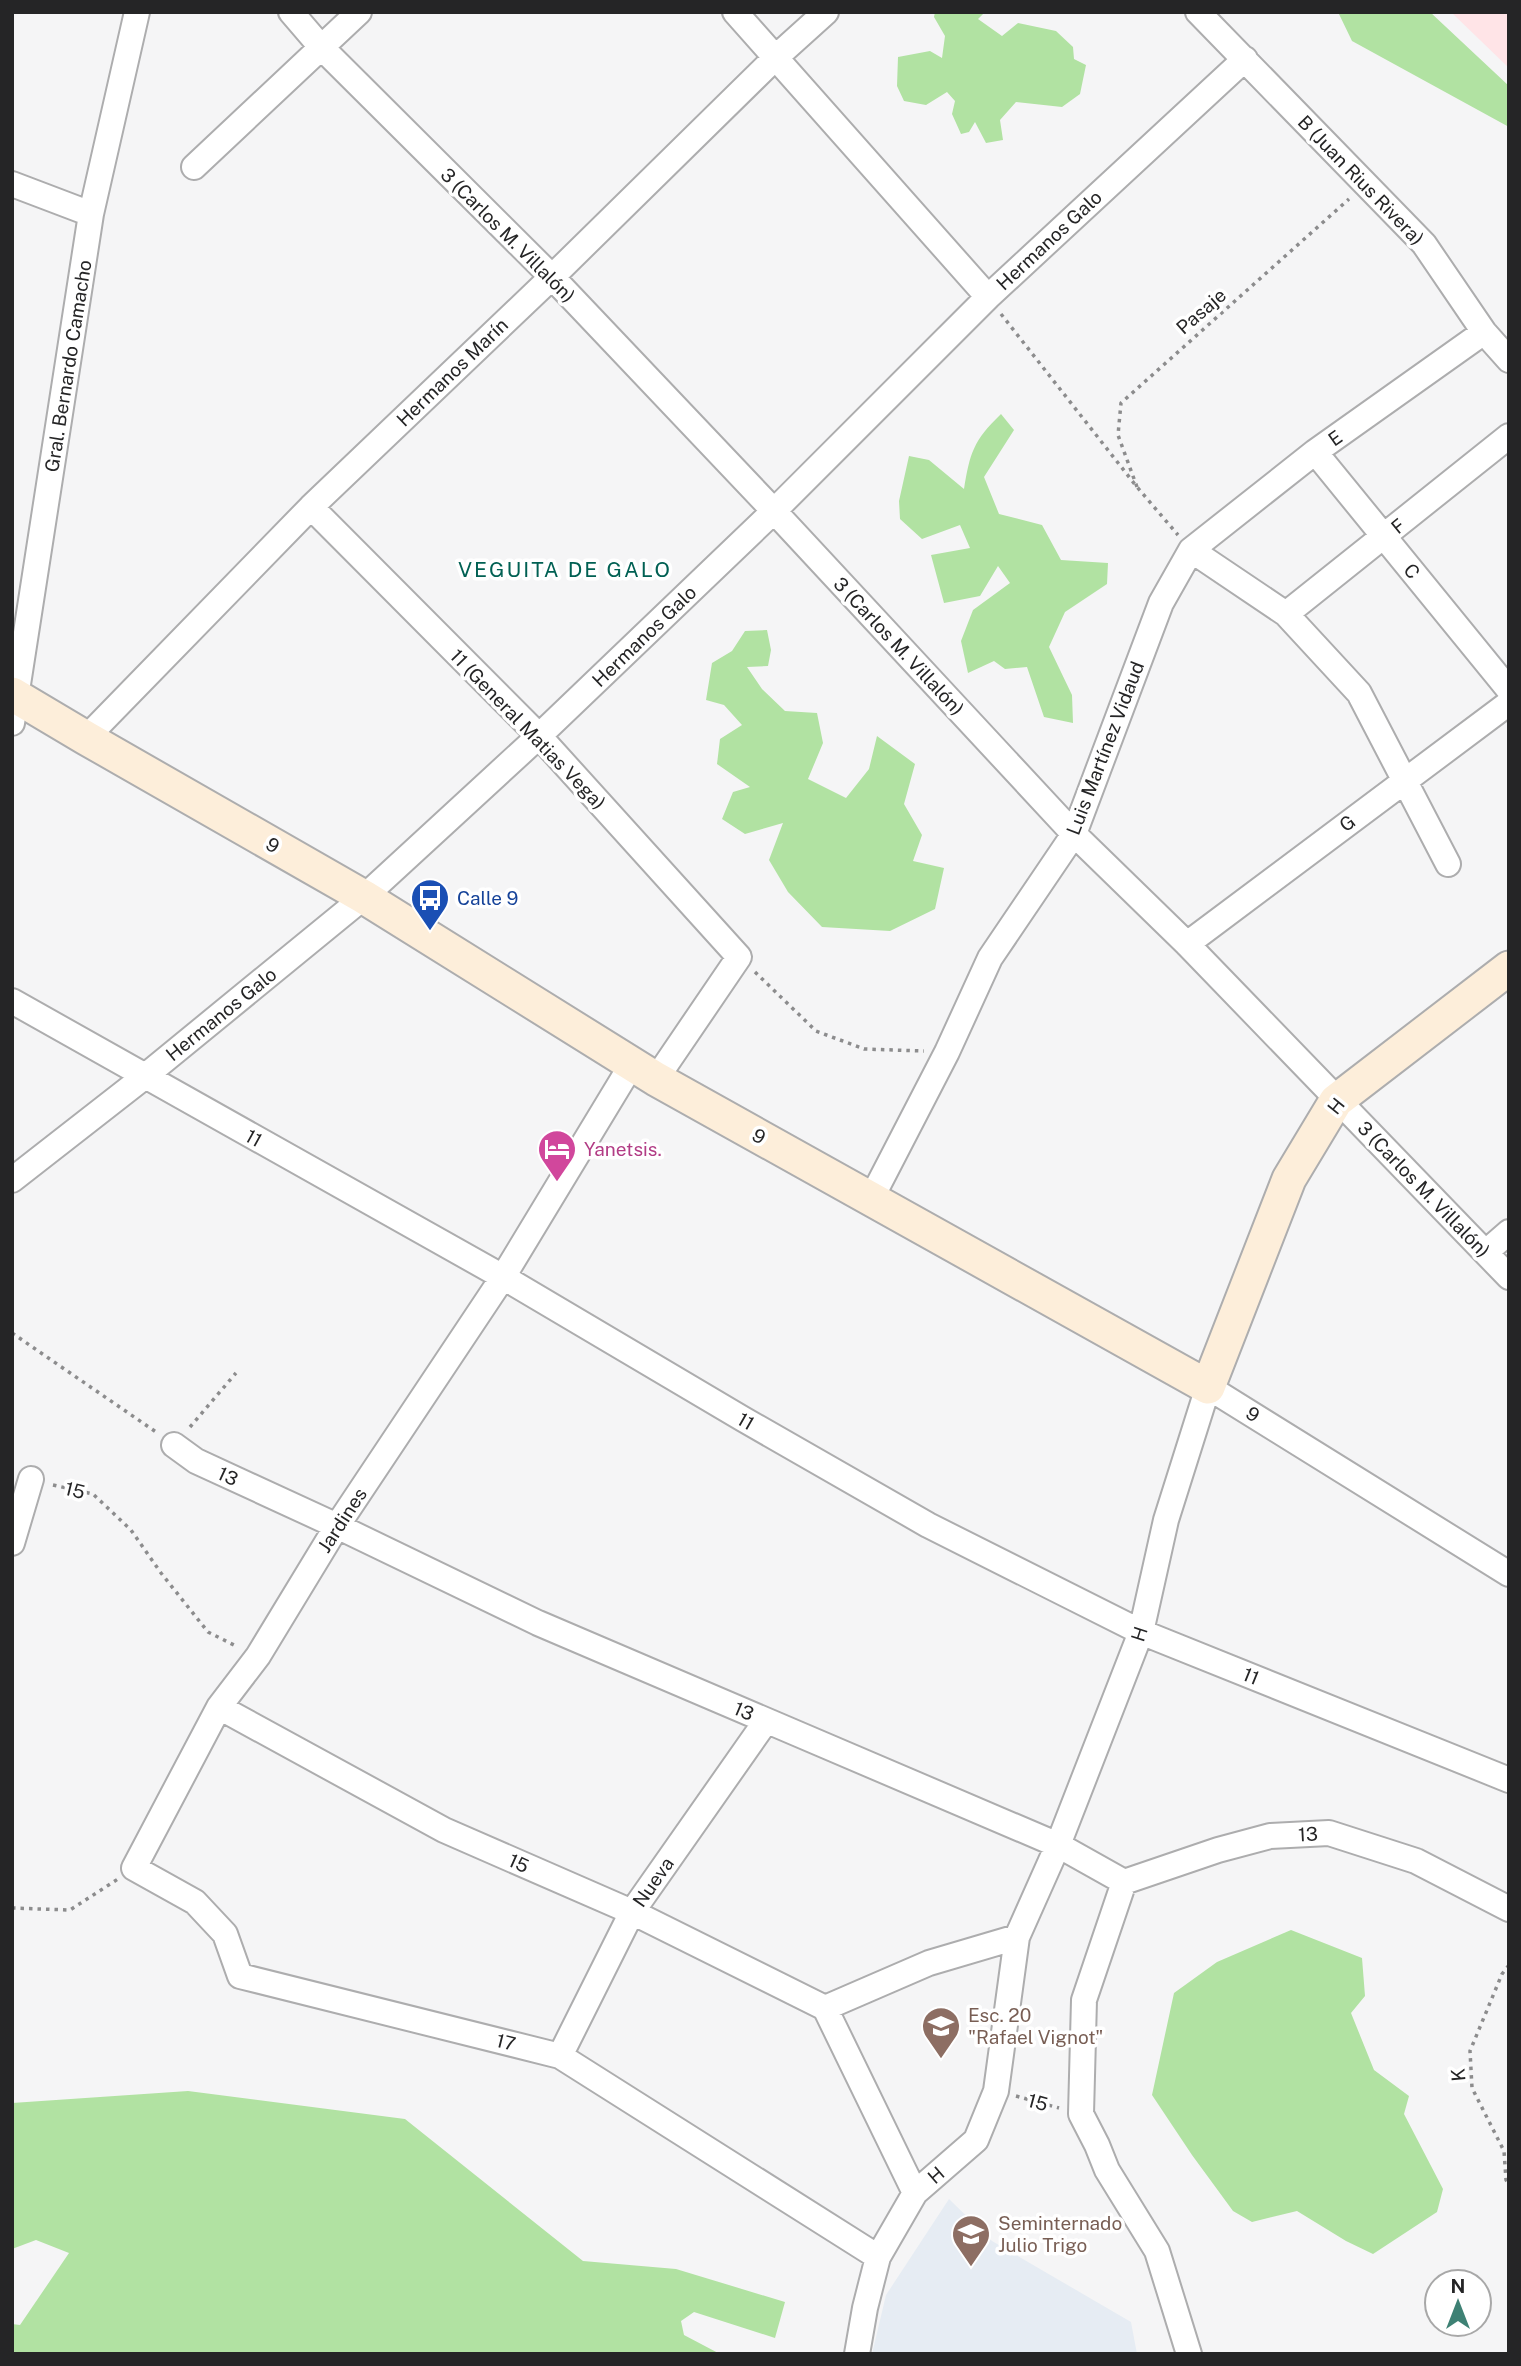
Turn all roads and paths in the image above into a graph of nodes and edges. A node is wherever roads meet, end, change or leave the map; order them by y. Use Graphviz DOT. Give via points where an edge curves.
graph roads {
  1 [pos="137,12"];
  2 [pos="291,12"];
  3 [pos="359,12"];
  4 [pos="734,12"];
  5 [pos="826,12"];
  6 [pos="1198,12"];
  7 [pos="321,47"];
  8 [pos="775,58"];
  9 [pos="1245,59"];
  10 [pos="194,167"];
  11 [pos="12,184"];
  12 [pos="1366,184"];
  13 [pos="91,214"];
  14 [pos="551,277"];
  15 [pos="988,297"];
  16 [pos="1484,332"];
  17 [pos="1509,360"];
  18 [pos="1509,436"];
  19 [pos="1315,452"];
  20 [pos="1137,487"];
  21 [pos="311,507"];
  22 [pos="774,511"];
  23 [pos="1384,537"];
  24 [pos="1191,550"];
  25 [pos="1286,614"];
  26 [pos="1509,690"];
  27 [pos="1509,703"];
  28 [pos="14,704"];
  29 [pos="539,736"];
  30 [pos="86,738"];
  31 [pos="1405,779"];
  32 [pos="1074,834"];
  33 [pos="1448,864"];
  34 [pos="364,897"];
  35 [pos="1187,944"];
  36 [pos="739,957"];
  37 [pos="1509,968"];
  38 [pos="12,1002"];
  39 [pos="947,1052"];
  40 [pos="644,1071"];
  41 [pos="144,1077"];
  42 [pos="1336,1101"];
  43 [pos="12,1180"];
  44 [pos="871,1199"];
  45 [pos="1509,1232"];
  46 [pos="1486,1252"];
  47 [pos="1509,1277"];
  48 [pos="503,1278"];
  49 [pos="12,1333"];
  50 [pos="236,1373"];
  51 [pos="1208,1387"];
  52 [pos="174,1445"];
  53 [pos="31,1479"];
  54 [pos="338,1526"];
  55 [pos="12,1544"];
  56 [pos="1509,1574"];
  57 [pos="1141,1632"];
  58 [pos="258,1656"];
  59 [pos="219,1707"];
  60 [pos="766,1721"];
  61 [pos="1509,1780"];
  62 [pos="1058,1845"];
  63 [pos="134,1868"];
  64 [pos="1124,1882"];
  65 [pos="12,1908"];
  66 [pos="1509,1909"];
  67 [pos="632,1912"];
  68 [pos="1017,1937"];
  69 [pos="1509,1965"];
  70 [pos="825,2008"];
  71 [pos="560,2056"];
  72 [pos="996,2091"];
  73 [pos="1081,2114"];
  74 [pos="1509,2184"];
  75 [pos="915,2193"];
  76 [pos="878,2257"];
  77 [pos="857,2354"];
  78 [pos="1189,2354"];
  1 -- 13 [label="street, Gral. Bernardo Camacho"];
  2 -- 7 [label="street, 3 (Carlos M. Villalón)"];
  3 -- 7 [label="street"];
  4 -- 8 [label="street"];
  5 -- 8 [label="street, Hermanos Marín"];
  6 -- 9 [label="street, B (Juan Rius Rivera)"];
  7 -- 10 [label="street"];
  7 -- 14 [label="street, 3 (Carlos M. Villalón)"];
  8 -- 14 [label="street, Hermanos Marín"];
  8 -- 15 [label="street"];
  9 -- 12 [label="street, B (Juan Rius Rivera)"];
  9 -- 15 [label="street, Hermanos Galo"];
  11 -- 13 [label="street"];
  12 -- 16 [label="street, B (Juan Rius Rivera)" via="1424,244"];
  12 -- 20 [label="path, Pasaje" via="1121,403 1118,435"];
  13 -- 28 [label="street, Gral. Bernardo Camacho"];
  14 -- 21 [label="street, Hermanos Marín"];
  14 -- 22 [label="street, 3 (Carlos M. Villalón)"];
  15 -- 20 [label="path"];
  15 -- 22 [label="street, Hermanos Galo"];
  16 -- 17 [label="street, B (Juan Rius Rivera)"];
  16 -- 19 [label="street, E"];
  18 -- 23 [label="street, F"];
  19 -- 23 [label="street, C"];
  19 -- 24 [label="street, E"];
  20 -- 24 [label="path"];
  21 -- 29 [label="street, 11 (General Matias Vega)"];
  21 -- 30 [label="street, Hermanos Marín"];
  22 -- 29 [label="street, Hermanos Galo"];
  22 -- 32 [label="street, 3 (Carlos M. Villalón)"];
  23 -- 25 [label="street, F"];
  23 -- 26 [label="street, C"];
  24 -- 25 [label="street"];
  24 -- 32 [label="street, Luis Martínez Vidaud" via="1161,603"];
  25 -- 31 [label="street" via="1359,693"];
  27 -- 31 [label="street, G"];
  28 -- 30 [label="street, 9"];
  29 -- 34 [label="street, Hermanos Galo"];
  29 -- 36 [label="street, 11 (General Matias Vega)"];
  30 -- 34 [label="street, 9"];
  31 -- 33 [label="street"];
  31 -- 35 [label="street, G"];
  32 -- 35 [label="street, 3 (Carlos M. Villalón)"];
  32 -- 39 [label="street, Luis Martínez Vidaud" via="990,958"];
  34 -- 40 [label="street, 9"];
  34 -- 41 [label="street, Hermanos Galo"];
  35 -- 42 [label="street, 3 (Carlos M. Villalón)"];
  36 -- 39 [label="path" via="816,1031 864,1049"];
  36 -- 40 [label="street, Jardines"];
  37 -- 42 [label="street, H"];
  38 -- 41 [label="street, 11"];
  39 -- 44 [label="street, Luis Martínez Vidaud"];
  40 -- 44 [label="street, 9"];
  40 -- 48 [label="street, Jardines"];
  41 -- 43 [label="street, Hermanos Galo"];
  41 -- 48 [label="street, 11"];
  42 -- 46 [label="street, 3 (Carlos M. Villalón)"];
  42 -- 51 [label="street, H" via="1289,1179"];
  44 -- 51 [label="street, 9"];
  45 -- 46 [label="street"];
  46 -- 47 [label="street, 3 (Carlos M. Villalón)"];
  48 -- 54 [label="street, Jardines"];
  48 -- 57 [label="street, 11" via="928,1525"];
  49 -- 52 [label="path"];
  50 -- 52 [label="path"];
  51 -- 56 [label="street, 9"];
  51 -- 57 [label="street, H" via="1166,1520"];
  52 -- 54 [label="street, 13" via="196,1461"];
  53 -- 55 [label="street"];
  53 -- 58 [label="path, 15" via="93,1494 131,1530 208,1632"];
  54 -- 58 [label="street, Jardines"];
  54 -- 60 [label="street, 13" via="538,1623"];
  57 -- 61 [label="street, 11"];
  57 -- 62 [label="street, H"];
  58 -- 59 [label="street, Jardines"];
  59 -- 63 [label="street, Jardines"];
  59 -- 67 [label="street, 15" via="444,1830"];
  60 -- 62 [label="street, 13"];
  60 -- 67 [label="street, Nueva"];
  62 -- 64 [label="street, 13"];
  62 -- 68 [label="street, H"];
  63 -- 65 [label="path" via="70,1910"];
  63 -- 71 [label="street, 17" via="195,1902 225,1934 240,1976"];
  64 -- 66 [label="street, 13" via="1270,1836 1329,1833 1416,1861"];
  64 -- 73 [label="street" via="1084,2000"];
  67 -- 70 [label="street, 15"];
  67 -- 71 [label="street, Nueva"];
  68 -- 70 [label="street" via="929,1963"];
  68 -- 72 [label="street, H"];
  69 -- 74 [label="path, K" via="1470,2051 1472,2088 1504,2151"];
  70 -- 75 [label="street"];
  71 -- 76 [label="street, 17"];
  72 -- 73 [label="path, 15"];
  72 -- 75 [label="street, H" via="976,2140"];
  73 -- 78 [label="street" via="1107,2170 1157,2251"];
  75 -- 76 [label="street, H"];
  76 -- 77 [label="street, H"];
}
